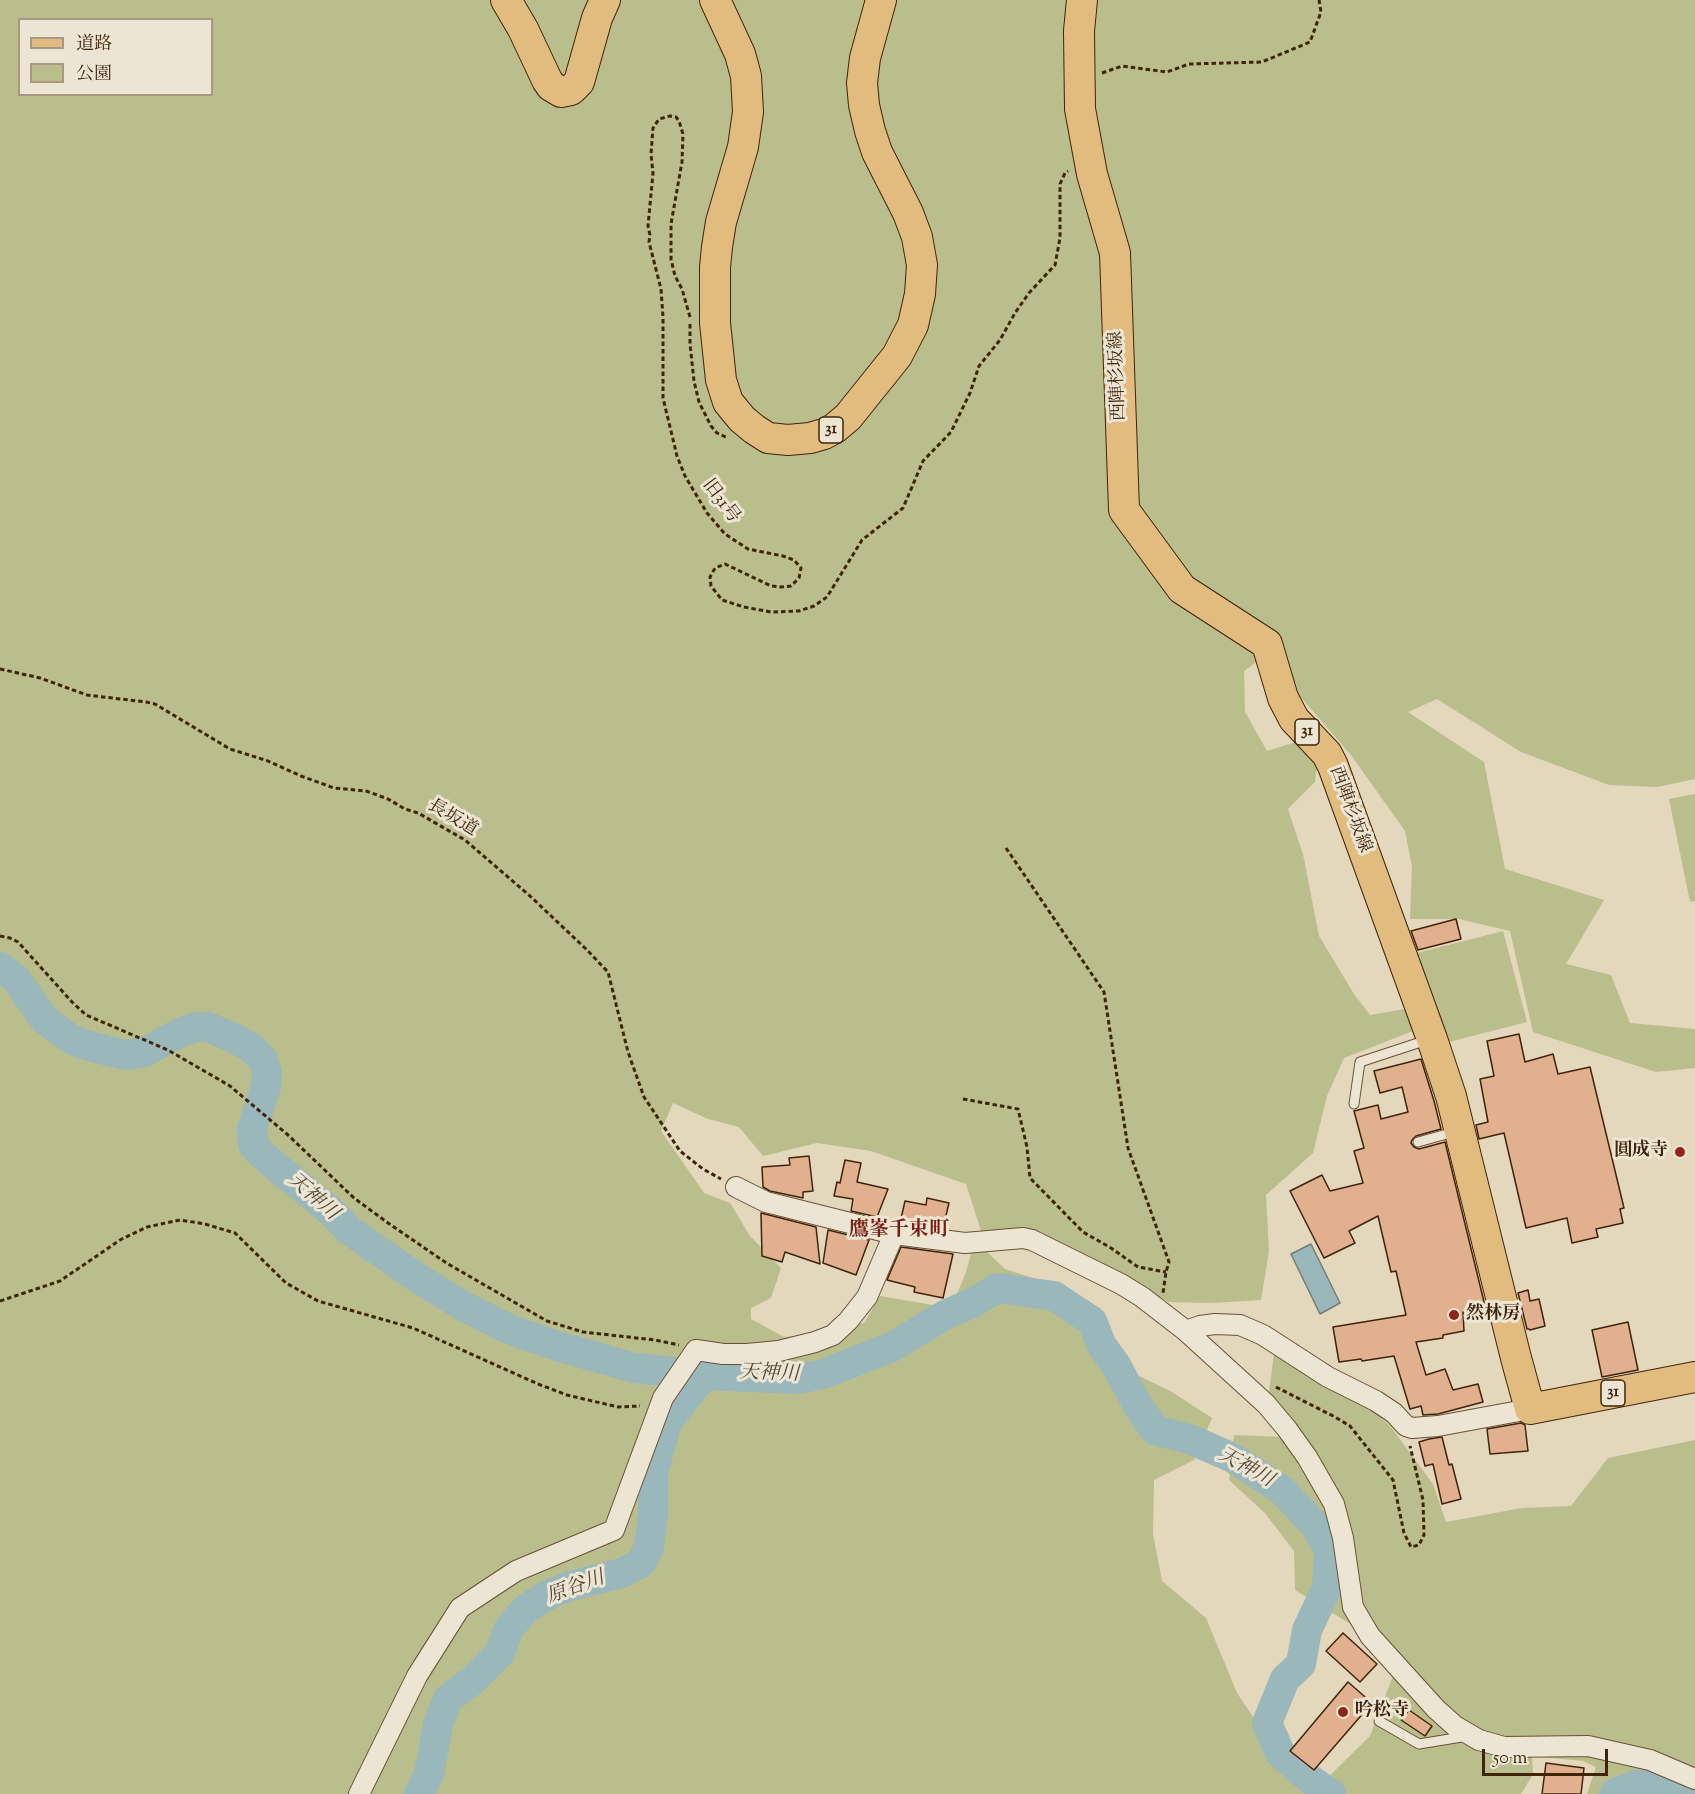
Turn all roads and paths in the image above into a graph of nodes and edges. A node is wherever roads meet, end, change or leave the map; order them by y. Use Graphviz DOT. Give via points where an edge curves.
graph roads {
  1 [pos="506,0"];
  2 [pos="605,0"];
  3 [pos="715,0"];
  4 [pos="881,0"];
  5 [pos="1082,0"];
  6 [pos="1319,0"];
  7 [pos="1080,97"];
  8 [pos="1092,174"];
  9 [pos="742,419"];
  10 [pos="0,669"];
  11 [pos="1006,848"];
  12 [pos="0,936"];
  13 [pos="1432,1039"];
  14 [pos="963,1099"];
  15 [pos="1354,1104"];
  16 [pos="1460,1131"];
  17 [pos="1418,1142"];
  18 [pos="736,1187"];
  19 [pos="894,1234"];
  20 [pos="1166,1272"];
  21 [pos="0,1301"];
  22 [pos="1161,1312"];
  23 [pos="1186,1331"];
  24 [pos="696,1350"];
  25 [pos="1695,1377"];
  26 [pos="1269,1384"];
  27 [pos="662,1402"];
  28 [pos="1530,1408"];
  29 [pos="1412,1428"];
  30 [pos="1379,1721"];
  31 [pos="1470,1735"];
  32 [pos="1695,1779"];
  33 [pos="359,1794"];
  1 -- 2 [label="main road" via="547,80 561,92 571,90 579,82"];
  3 -- 9 [label="main road, 31" via="740,54 748,93 747,129 721,222 715,267 721,380 728,402"];
  4 -- 9 [label="main road, 31" via="862,83 877,152 917,237 922,265 913,325 897,356 848,417 829,431 810,438 768,438"];
  5 -- 7 [label="main road, 西陣杉坂線 / 31"];
  6 -- 7 [label="path" via="1321,12 1310,42 1262,62 1189,64 1167,72 1122,66 1096,76"];
  7 -- 8 [label="main road, 西陣杉坂線 / 31"];
  8 -- 9 [label="path, 旧31号" via="1075,167 1065,173 1059,184 1060,238 1055,265 1029,293 979,366 951,432 922,461 903,508 862,540 827,597 799,611 771,612 722,600 711,586 715,568 725,564 781,587 791,586 799,578 801,567 783,556 748,549 725,534 707,513 677,456 663,398 661,289 648,226 653,128 659,119 676,117 682,127 671,259 691,318 690,344 699,402 711,426 727,438 738,432"];
  8 -- 13 [label="main road, 西陣杉坂線 / 31" via="1115,253 1124,510 1182,589 1267,644 1283,698 1294,719 1328,754"];
  10 -- 18 [label="path, 長坂道" via="87,695 155,704 230,749 334,788 366,791 388,799 465,840 608,972 644,1097 680,1151"];
  11 -- 20 [label="path" via="1104,992 1128,1148 1169,1262"];
  12 -- 24 [label="path" via="18,942 86,1015 168,1050 230,1086 354,1198 448,1264 547,1321 583,1332 655,1340"];
  13 -- 15 [label="lane" via="1360,1062"];
  13 -- 16 [label="main road, 西陣杉坂線 / 31"];
  14 -- 20 [label="path" via="1018,1109 1030,1178 1083,1232 1138,1267"];
  16 -- 17 [label="lane"];
  16 -- 28 [label="main road, 西陣杉坂線 / 31"];
  18 -- 19 [label="street" via="766,1202"];
  19 -- 22 [label="street" via="965,1243 1032,1240 1121,1284"];
  19 -- 24 [label="street" via="867,1297 832,1335 779,1351 723,1354"];
  20 -- 22 [label="path"];
  21 -- 27 [label="path" via="60,1281 120,1240 147,1227 180,1220 235,1233 286,1283 318,1301 412,1328 567,1395 618,1407"];
  22 -- 23 [label="street"];
  23 -- 29 [label="street" via="1215,1324 1240,1325 1376,1401"];
  23 -- 31 [label="street" via="1266,1404 1307,1457 1334,1504 1353,1606 1370,1636 1436,1709"];
  24 -- 27 [label="street"];
  25 -- 28 [label="main road, 31"];
  26 -- 29 [label="path" via="1350,1426 1392,1480 1411,1547 1419,1545 1424,1535 1423,1500 1408,1441"];
  27 -- 33 [label="street" via="614,1530 516,1571 460,1608 417,1676"];
  28 -- 29 [label="street"];
  30 -- 31 [label="lane" via="1419,1744"];
  31 -- 32 [label="street" via="1504,1746 1588,1746 1650,1760"];
}
